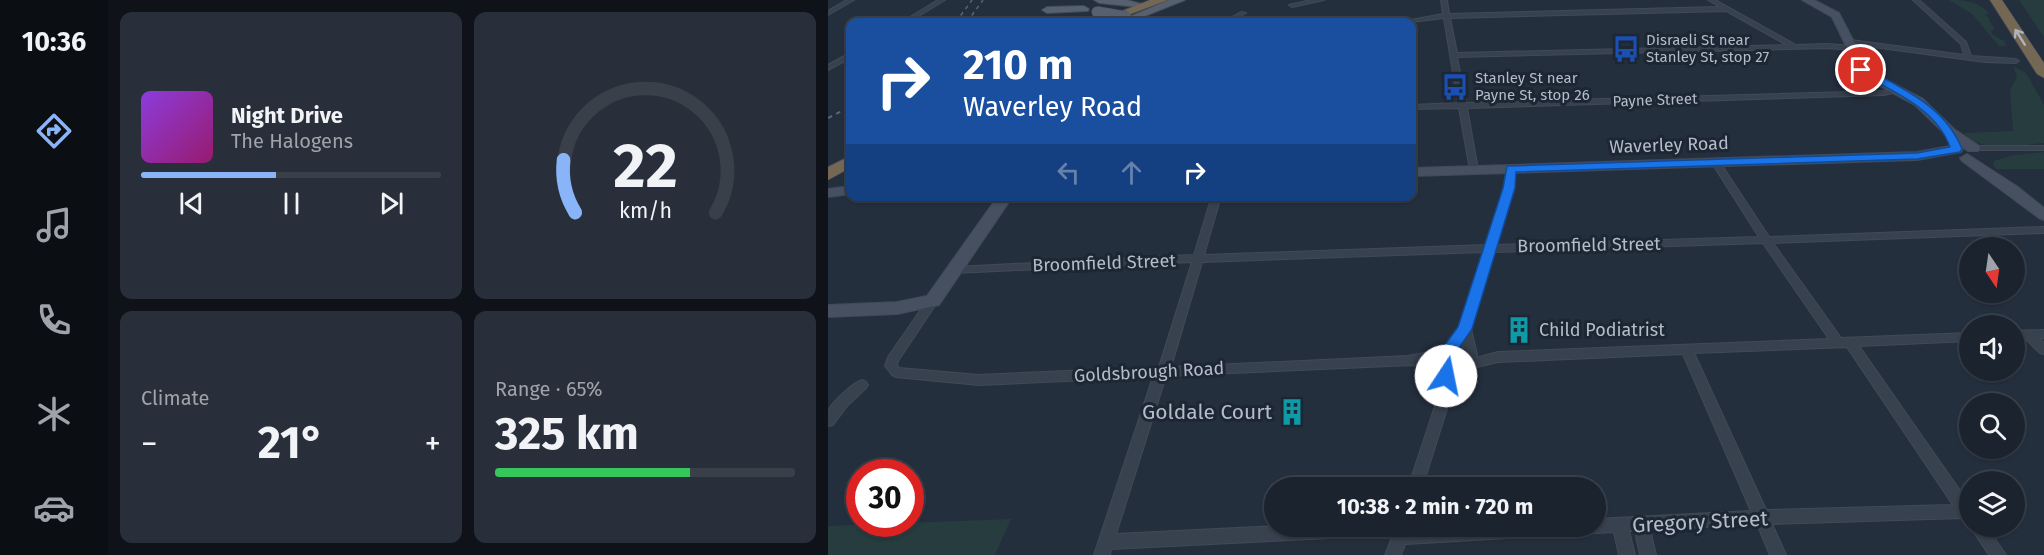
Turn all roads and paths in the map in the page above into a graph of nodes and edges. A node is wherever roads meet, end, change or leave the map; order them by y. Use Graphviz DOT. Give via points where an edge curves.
graph roads {
  1 [pos="850,0"];
  2 [pos="934,0"];
  3 [pos="942,0"];
  4 [pos="1063,0"];
  5 [pos="1162,0"];
  6 [pos="1180,0"];
  7 [pos="1321,0"];
  8 [pos="1444,0"];
  9 [pos="1711,0"];
  10 [pos="1807,0"];
  11 [pos="1907,0"];
  12 [pos="1916,0"];
  13 [pos="1996,0"];
  14 [pos="2011,0"];
  15 [pos="1081,4"];
  16 [pos="1047,5"];
  17 [pos="1292,5"];
  18 [pos="1728,9"];
  19 [pos="828,13"];
  20 [pos="1243,13"];
  21 [pos="1119,14"];
  22 [pos="1447,16"];
  23 [pos="912,18"];
  24 [pos="913,18"];
  25 [pos="1234,18"];
  26 [pos="1416,20"];
  27 [pos="2037,40"];
  28 [pos="1852,46"];
  29 [pos="1795,47"];
  30 [pos="1454,55"];
  31 [pos="1958,56"];
  32 [pos="846,57"];
  33 [pos="1968,57"];
  34 [pos="2016,61"];
  35 [pos="828,68"];
  36 [pos="2044,74"];
  37 [pos="1898,91"];
  38 [pos="1463,105"];
  39 [pos="1416,107"];
  40 [pos="2044,148"];
  41 [pos="2019,149"];
  42 [pos="1970,153"];
  43 [pos="846,155"];
  44 [pos="1716,163"];
  45 [pos="835,169"];
  46 [pos="1510,169"];
  47 [pos="1474,170"];
  48 [pos="1416,172"];
  49 [pos="828,184"];
  50 [pos="846,188"];
  51 [pos="846,189"];
  52 [pos="828,191"];
  53 [pos="1003,201"];
  54 [pos="1214,201"];
  55 [pos="2044,215"];
  56 [pos="2044,230"];
  57 [pos="1767,241"];
  58 [pos="1489,248"];
  59 [pos="1197,259"];
  60 [pos="955,270"];
  61 [pos="933,301"];
  62 [pos="828,311"];
  63 [pos="1465,329"];
  64 [pos="2044,334"];
  65 [pos="2025,335"];
  66 [pos="2029,335"];
  67 [pos="1959,337"];
  68 [pos="1844,342"];
  69 [pos="1687,350"];
  70 [pos="2044,350"];
  71 [pos="1449,352"];
  72 [pos="1469,352"];
  73 [pos="1498,357"];
  74 [pos="1408,361"];
  75 [pos="1463,366"];
  76 [pos="1443,368"];
  77 [pos="1163,372"];
  78 [pos="862,385"];
  79 [pos="1444,394"];
  80 [pos="828,421"];
  81 [pos="1418,477"];
  82 [pos="1959,503"];
  83 [pos="1959,514"];
  84 [pos="1761,518"];
  85 [pos="1606,525"];
  86 [pos="1620,525"];
  87 [pos="1641,525"];
  88 [pos="1292,537"];
  89 [pos="1400,537"];
  90 [pos="1985,537"];
  91 [pos="1104,549"];
  92 [pos="1394,555"];
  93 [pos="1627,555"];
  94 [pos="1648,555"];
  95 [pos="1778,555"];
  96 [pos="1998,555"];
  1 -- 19 [label="street"];
  2 -- 23 [label="street"];
  3 -- 24 [label="street"];
  4 -- 15 [label="main road"];
  5 -- 21 [label="highway"];
  6 -- 21 [label="main road"];
  7 -- 17 [label="street"];
  8 -- 22 [label="street"];
  9 -- 18 [label="street"];
  10 -- 28 [label="street" via="1835,14"];
  11 -- 31 [label="street" via="1953,41"];
  12 -- 33 [label="street" via="1965,43"];
  36 -- 13 [label="highway, one-way"];
  14 -- 27 [label="highway"];
  15 -- 16 [label="main road"];
  15 -- 21 [label="main road"];
  18 -- 22 [label="street"];
  18 -- 29 [label="street"];
  20 -- 25 [label="street"];
  22 -- 26 [label="street"];
  22 -- 30 [label="street"];
  28 -- 29 [label="street"];
  28 -- 31 [label="street"];
  28 -- 37 [label="street" via="1864,73"];
  29 -- 30 [label="street"];
  30 -- 38 [label="street"];
  31 -- 33 [label="street"];
  32 -- 35 [label="street"];
  33 -- 34 [label="street"];
  37 -- 38 [label="street, Payne Street"];
  37 -- 42 [label="street" via="1922,104"];
  38 -- 39 [label="street, Payne Street"];
  38 -- 47 [label="street"];
  40 -- 41 [label="street, Waverley Road"];
  41 -- 42 [label="street, Waverley Road"];
  41 -- 42 [label="street, Waverley Road"];
  42 -- 44 [label="street, Waverley Road"];
  42 -- 55 [label="street"];
  43 -- 45 [label="highway"];
  44 -- 46 [label="street, Waverley Road"];
  44 -- 57 [label="street"];
  46 -- 47 [label="street, Waverley Road"];
  46 -- 58 [label="street" via="1509,188"];
  47 -- 48 [label="street, Waverley Road"];
  49 -- 50 [label="street"];
  51 -- 52 [label="street"];
  53 -- 60 [label="street"];
  54 -- 59 [label="street"];
  56 -- 57 [label="street, Broomfield Street"];
  57 -- 58 [label="street, Broomfield Street"];
  57 -- 68 [label="street"];
  58 -- 59 [label="street, Broomfield Street"];
  58 -- 63 [label="street"];
  59 -- 60 [label="street, Broomfield Street"];
  59 -- 77 [label="street"];
  60 -- 61 [label="street"];
  61 -- 62 [label="street" via="897,308"];
  61 -- 77 [label="street, Goldsbrough Road" via="892,360 892,369 902,374 976,380"];
  63 -- 71 [label="street"];
  63 -- 72 [label="street"];
  64 -- 66 [label="street"];
  65 -- 66 [label="street"];
  66 -- 70 [label="street"];
  67 -- 68 [label="street"];
  68 -- 69 [label="street"];
  68 -- 82 [label="street"];
  69 -- 73 [label="street"];
  69 -- 84 [label="street"];
  71 -- 72 [label="street" via="1459,348"];
  71 -- 74 [label="street, Goldsbrough Road"];
  71 -- 76 [label="street" via="1442,359"];
  72 -- 73 [label="street"];
  72 -- 75 [label="street" via="1470,358"];
  73 -- 75 [label="street"];
  74 -- 76 [label="street, Goldsbrough Road"];
  74 -- 77 [label="street, Goldsbrough Road"];
  75 -- 76 [label="street"];
  75 -- 79 [label="street"];
  76 -- 79 [label="street"];
  77 -- 91 [label="street"];
  78 -- 80 [label="street"];
  79 -- 81 [label="street"];
  83 -- 84 [label="street, Gregory Street"];
  84 -- 87 [label="street, Gregory Street"];
  84 -- 95 [label="street"];
  85 -- 86 [label="street, Gregory Street"];
  86 -- 87 [label="street, Gregory Street"];
  86 -- 93 [label="street"];
  87 -- 94 [label="street"];
  88 -- 91 [label="street, Gregory Street"];
  89 -- 92 [label="street"];
  90 -- 96 [label="street"];
}
